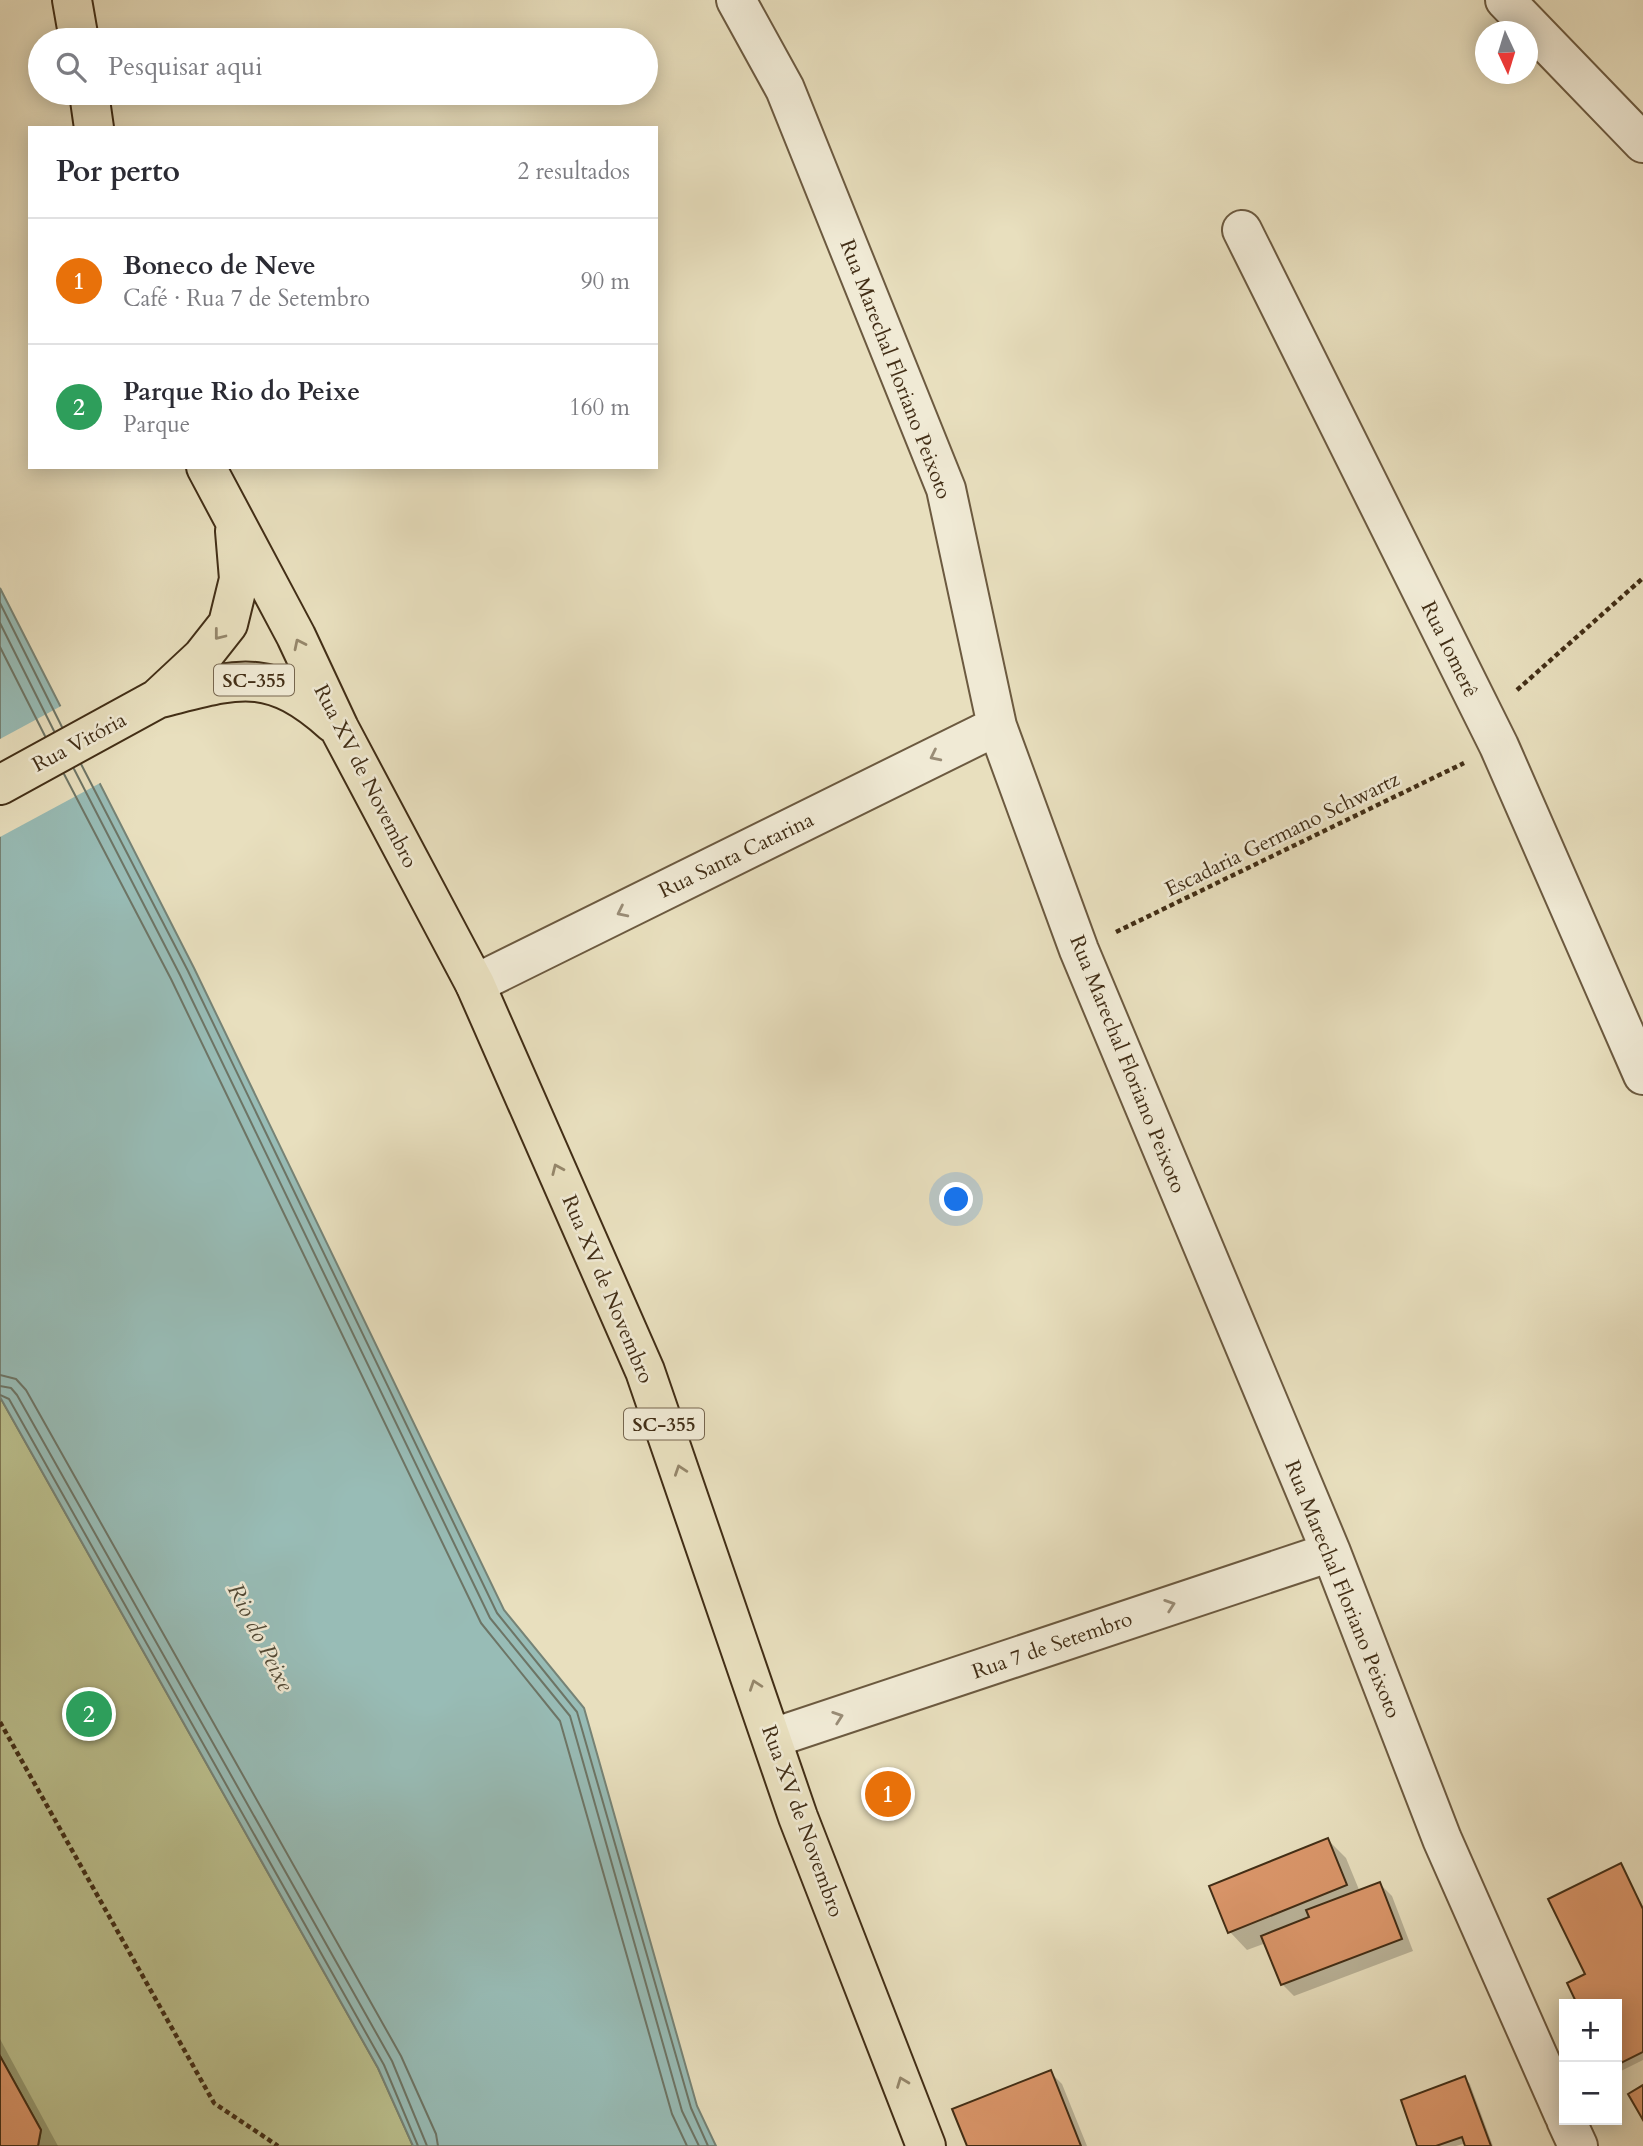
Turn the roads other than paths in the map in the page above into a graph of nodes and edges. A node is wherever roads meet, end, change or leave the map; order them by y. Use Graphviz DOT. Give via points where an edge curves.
graph roads {
  1 [pos="72,0"];
  2 [pos="736,0"];
  3 [pos="1505,0"];
  4 [pos="77,28"];
  5 [pos="91,105"];
  6 [pos="94,126"];
  7 [pos="1643,143"];
  8 [pos="1242,230"];
  9 [pos="207,469"];
  10 [pos="234,522"];
  11 [pos="158,699"];
  12 [pos="997,726"];
  13 [pos="339,728"];
  14 [pos="0,785"];
  15 [pos="475,984"];
  16 [pos="1643,1074"];
  17 [pos="1331,1552"];
  18 [pos="774,1738"];
  19 [pos="1559,2103"];
  20 [pos="1569,2125"];
  21 [pos="926,2146"];
  22 [pos="1578,2146"];
  1 -- 4 [label="main road"];
  2 -- 12 [label="street, Rua Marechal Floriano Peixoto" via="785,89 946,489"];
  3 -- 7 [label="street"];
  5 -- 6 [label="main road"];
  8 -- 16 [label="street, Rua Iomerê" via="1492,732"];
  9 -- 10 [label="main road, Rua XV de Novembro"];
  10 -- 11 [label="main road, Rua Vitória, one-way" via="239,579 228,624 202,657"];
  13 -- 10 [label="main road, Rua XV de Novembro, one-way"];
  11 -- 13 [label="main road, Rua Vitória / SC-355" via="236,681 265,682 306,699"];
  11 -- 14 [label="main road, Rua Vitória / SC-355"];
  12 -- 15 [label="street, Rua Santa Catarina, one-way"];
  12 -- 17 [label="street, Rua Marechal Floriano Peixoto" via="1079,950"];
  13 -- 15 [label="main road, Rua XV de Novembro / SC-355"];
  18 -- 15 [label="main road, Rua XV de Novembro / SC-355, one-way" via="645,1371"];
  18 -- 17 [label="street, Rua 7 de Setembro, one-way"];
  17 -- 19 [label="street, Rua Marechal Floriano Peixoto" via="1442,1839"];
  21 -- 18 [label="main road, Rua XV de Novembro / SC-355, one-way" via="798,1817"];
  20 -- 22 [label="street, Rua Marechal Floriano Peixoto"];
}
